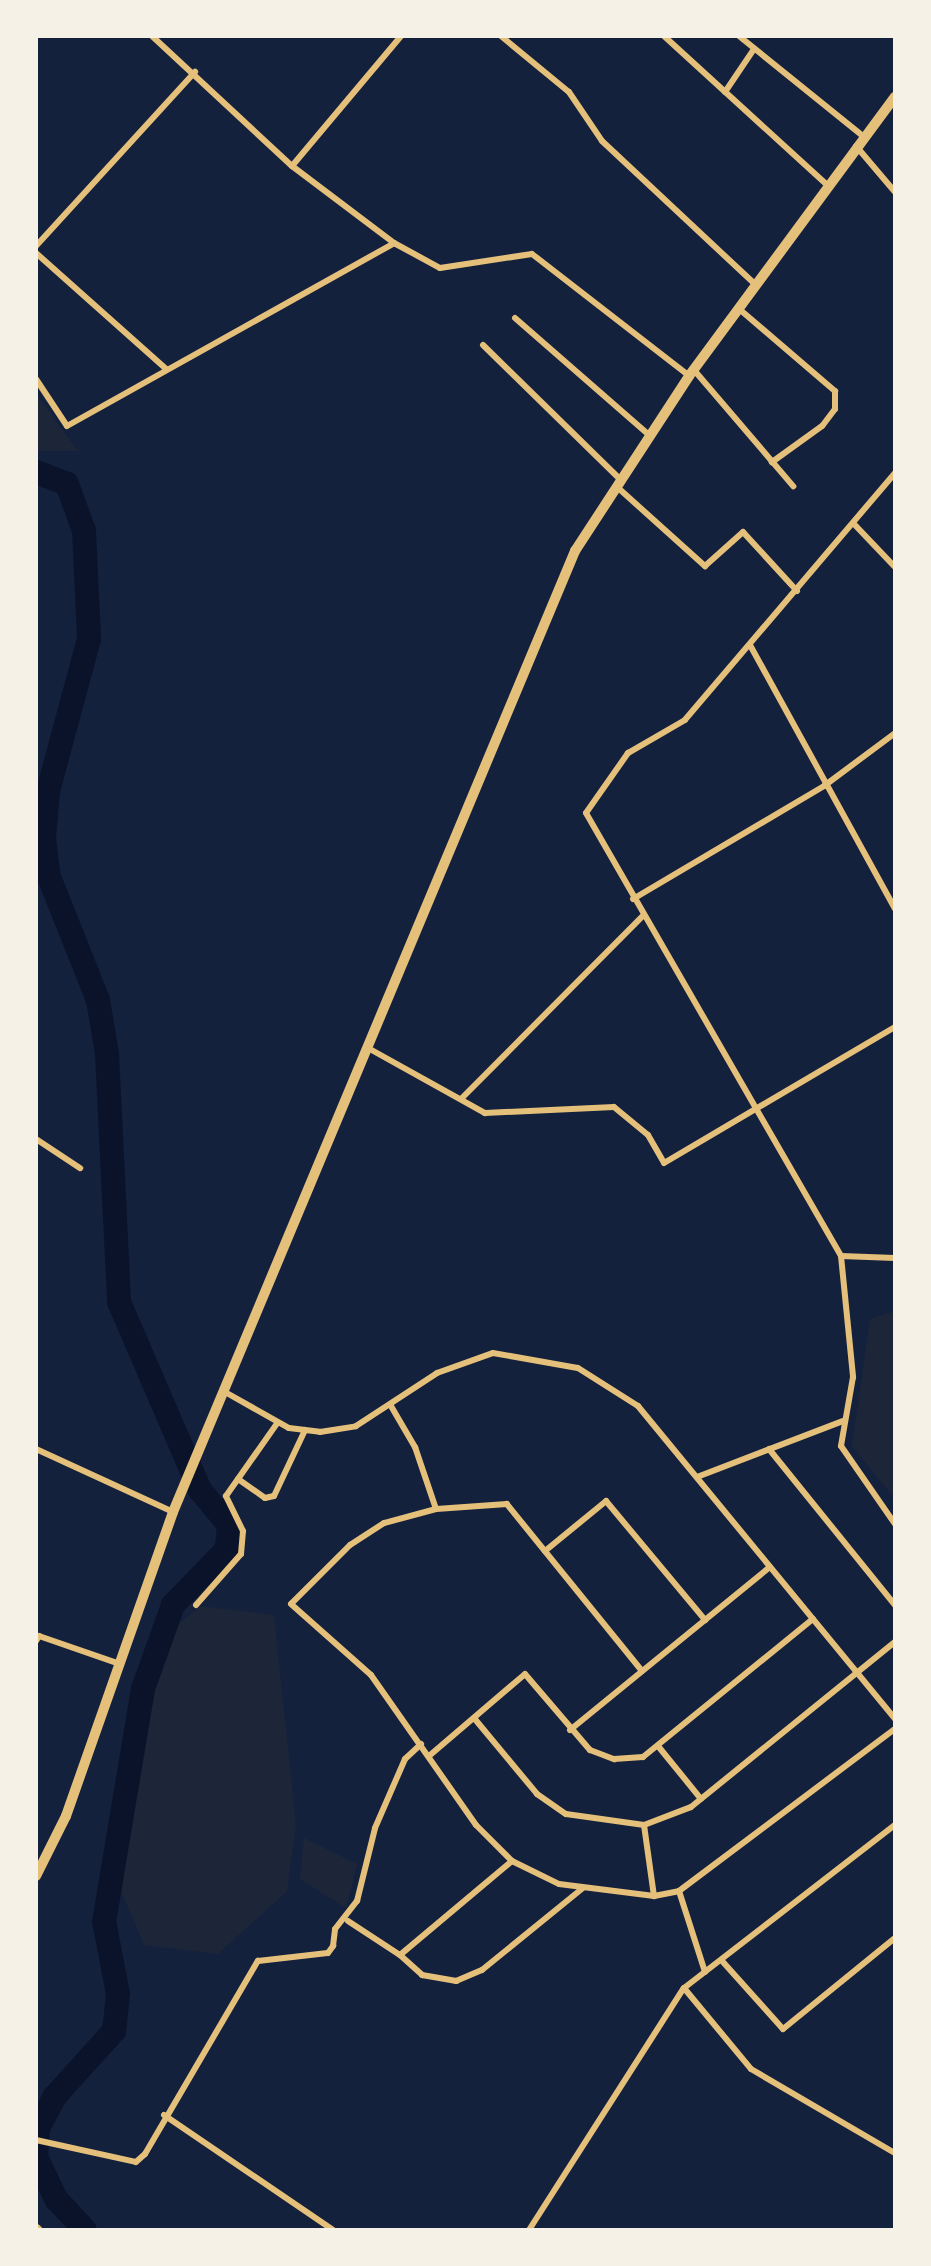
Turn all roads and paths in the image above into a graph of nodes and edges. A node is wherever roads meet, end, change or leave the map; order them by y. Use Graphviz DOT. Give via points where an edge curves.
graph roads {
  1 [pos="152,36"];
  2 [pos="401,36"];
  3 [pos="501,36"];
  4 [pos="664,36"];
  5 [pos="739,36"];
  6 [pos="754,49"];
  7 [pos="195,72"];
  8 [pos="725,92"];
  9 [pos="895,97"];
  10 [pos="859,141"];
  11 [pos="292,166"];
  12 [pos="827,185"];
  13 [pos="895,192"];
  14 [pos="394,243"];
  15 [pos="36,246"];
  16 [pos="36,253"];
  17 [pos="755,284"];
  18 [pos="738,308"];
  19 [pos="515,318"];
  20 [pos="483,345"];
  21 [pos="166,369"];
  22 [pos="691,373"];
  23 [pos="36,379"];
  24 [pos="648,434"];
  25 [pos="772,462"];
  26 [pos="895,473"];
  27 [pos="616,480"];
  28 [pos="793,486"];
  29 [pos="854,524"];
  30 [pos="895,567"];
  31 [pos="797,591"];
  32 [pos="750,645"];
  33 [pos="895,733"];
  34 [pos="824,786"];
  35 [pos="633,899"];
  36 [pos="895,909"];
  37 [pos="643,916"];
  38 [pos="895,1027"];
  39 [pos="368,1048"];
  40 [pos="462,1098"];
  41 [pos="754,1107"];
  42 [pos="36,1139"];
  43 [pos="80,1168"];
  44 [pos="841,1256"];
  45 [pos="895,1258"];
  46 [pos="225,1392"];
  47 [pos="391,1406"];
  48 [pos="843,1421"];
  49 [pos="278,1422"];
  50 [pos="305,1430"];
  51 [pos="36,1449"];
  52 [pos="769,1449"];
  53 [pos="697,1477"];
  54 [pos="238,1479"];
  55 [pos="436,1509"];
  56 [pos="173,1512"];
  57 [pos="895,1524"];
  58 [pos="545,1551"];
  59 [pos="770,1567"];
  60 [pos="196,1605"];
  61 [pos="895,1605"];
  62 [pos="813,1619"];
  63 [pos="705,1620"];
  64 [pos="36,1641"];
  65 [pos="895,1642"];
  66 [pos="120,1664"];
  67 [pos="642,1671"];
  68 [pos="857,1673"];
  69 [pos="474,1718"];
  70 [pos="895,1719"];
  71 [pos="895,1729"];
  72 [pos="570,1730"];
  73 [pos="421,1744"];
  74 [pos="658,1746"];
  75 [pos="429,1756"];
  76 [pos="701,1799"];
  77 [pos="644,1825"];
  78 [pos="895,1825"];
  79 [pos="512,1861"];
  80 [pos="36,1876"];
  81 [pos="583,1887"];
  82 [pos="679,1891"];
  83 [pos="654,1896"];
  84 [pos="348,1921"];
  85 [pos="895,1938"];
  86 [pos="400,1955"];
  87 [pos="723,1962"];
  88 [pos="705,1972"];
  89 [pos="684,1988"];
  90 [pos="164,2115"];
  91 [pos="36,2140"];
  92 [pos="895,2153"];
  93 [pos="333,2230"];
  94 [pos="529,2230"];
  1 -- 7 [label="street"];
  2 -- 11 [label="street"];
  3 -- 17 [label="street" via="569,92 602,141"];
  4 -- 8 [label="street"];
  5 -- 6 [label="street"];
  6 -- 8 [label="street"];
  6 -- 10 [label="street"];
  7 -- 11 [label="street"];
  7 -- 15 [label="street"];
  8 -- 12 [label="street"];
  9 -- 10 [label="main road"];
  10 -- 12 [label="main road"];
  10 -- 13 [label="street"];
  11 -- 14 [label="street"];
  12 -- 17 [label="main road"];
  14 -- 21 [label="street"];
  14 -- 22 [label="street" via="440,268 532,254"];
  16 -- 21 [label="street"];
  17 -- 18 [label="main road"];
  18 -- 22 [label="main road"];
  18 -- 25 [label="street" via="835,391 835,409 822,426"];
  19 -- 24 [label="street"];
  20 -- 27 [label="street"];
  21 -- 23 [label="street" via="67,426"];
  22 -- 24 [label="main road"];
  22 -- 25 [label="street"];
  24 -- 27 [label="main road"];
  25 -- 28 [label="street"];
  26 -- 29 [label="street"];
  27 -- 31 [label="street" via="705,566 743,532"];
  27 -- 39 [label="main road" via="575,551"];
  29 -- 30 [label="street"];
  29 -- 31 [label="street"];
  31 -- 32 [label="street"];
  32 -- 34 [label="street"];
  32 -- 35 [label="street" via="685,720 628,753 586,813"];
  33 -- 34 [label="street"];
  34 -- 35 [label="street"];
  34 -- 36 [label="street"];
  35 -- 37 [label="street"];
  37 -- 40 [label="street"];
  37 -- 41 [label="street"];
  38 -- 41 [label="street"];
  39 -- 40 [label="street"];
  39 -- 46 [label="main road"];
  40 -- 41 [label="street" via="485,1113 614,1107 648,1135 664,1163"];
  41 -- 44 [label="street"];
  42 -- 43 [label="street"];
  44 -- 45 [label="street"];
  44 -- 48 [label="street" via="853,1377"];
  46 -- 49 [label="street"];
  46 -- 56 [label="main road"];
  47 -- 50 [label="street" via="356,1426"];
  47 -- 53 [label="street" via="464,1360 493,1353 546,1358 638,1406"];
  47 -- 55 [label="street"];
  48 -- 52 [label="street"];
  48 -- 57 [label="street" via="841,1446 850,1469"];
  49 -- 50 [label="street"];
  49 -- 54 [label="street"];
  50 -- 54 [label="street" via="274,1496 265,1498"];
  51 -- 56 [label="street"];
  52 -- 53 [label="street"];
  52 -- 61 [label="street"];
  53 -- 59 [label="street"];
  54 -- 60 [label="street" via="226,1496 243,1531 241,1554"];
  55 -- 58 [label="street" via="507,1504"];
  55 -- 73 [label="street" via="384,1523 350,1545 291,1604 371,1675"];
  56 -- 66 [label="main road"];
  58 -- 63 [label="street" via="606,1501"];
  58 -- 67 [label="street"];
  59 -- 62 [label="street"];
  59 -- 63 [label="street"];
  62 -- 68 [label="street"];
  62 -- 74 [label="street"];
  63 -- 67 [label="street"];
  64 -- 66 [label="street" via="39,1636"];
  65 -- 68 [label="street"];
  66 -- 80 [label="main road" via="66,1816"];
  67 -- 72 [label="street"];
  68 -- 70 [label="street"];
  68 -- 76 [label="street"];
  69 -- 72 [label="street" via="525,1674"];
  69 -- 75 [label="street"];
  69 -- 77 [label="street" via="537,1794 566,1814"];
  71 -- 82 [label="street" via="714,1873"];
  72 -- 74 [label="street" via="590,1750 614,1759 643,1757"];
  73 -- 75 [label="street"];
  73 -- 84 [label="street" via="405,1759 375,1828"];
  74 -- 76 [label="street"];
  75 -- 79 [label="street" via="476,1825"];
  76 -- 77 [label="street"];
  77 -- 83 [label="street"];
  78 -- 87 [label="street"];
  79 -- 81 [label="street"];
  79 -- 86 [label="street"];
  81 -- 83 [label="street"];
  81 -- 86 [label="street" via="482,1970 456,1981 422,1975"];
  82 -- 83 [label="street"];
  82 -- 88 [label="street"];
  84 -- 86 [label="street"];
  84 -- 90 [label="street" via="335,1929 328,1953 258,1961"];
  85 -- 87 [label="street" via="783,2029"];
  87 -- 88 [label="street"];
  88 -- 89 [label="street"];
  89 -- 92 [label="street" via="751,2069"];
  89 -- 94 [label="street"];
  90 -- 91 [label="street" via="136,2162"];
  90 -- 93 [label="street"];
}
